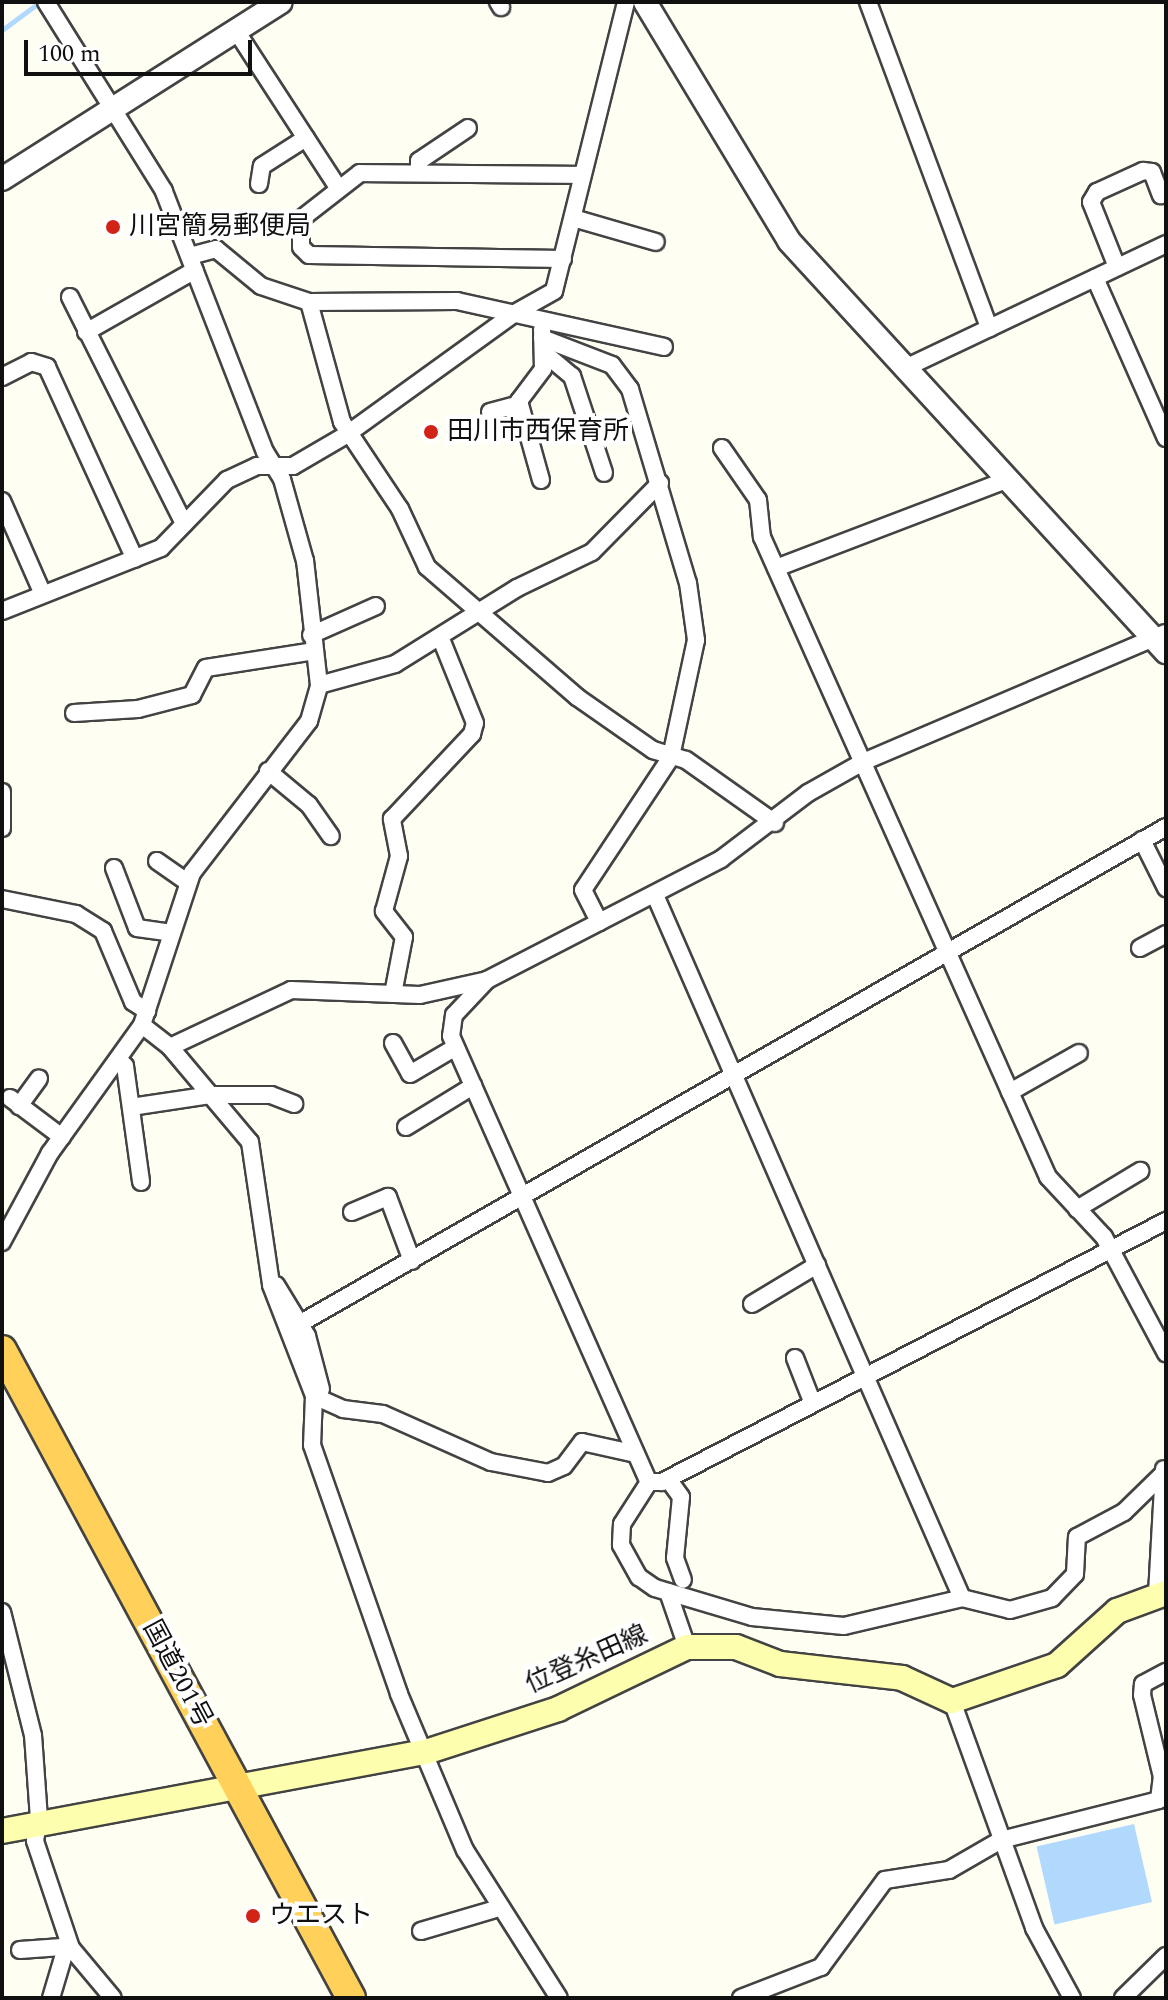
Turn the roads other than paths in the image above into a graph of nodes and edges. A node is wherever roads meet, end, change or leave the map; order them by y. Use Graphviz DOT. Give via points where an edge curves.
graph roads {
  1 [pos="46,2"];
  2 [pos="281,2"];
  3 [pos="626,2"];
  4 [pos="645,2"];
  5 [pos="868,2"];
  6 [pos="237,32"];
  7 [pos="116,107"];
  8 [pos="468,128"];
  9 [pos="306,138"];
  10 [pos="419,173"];
  11 [pos="582,175"];
  12 [pos="2,179"];
  13 [pos="259,184"];
  14 [pos="339,189"];
  15 [pos="1161,195"];
  16 [pos="573,218"];
  17 [pos="656,242"];
  18 [pos="1166,244"];
  19 [pos="563,259"];
  20 [pos="192,263"];
  21 [pos="1117,267"];
  22 [pos="1095,278"];
  23 [pos="70,297"];
  24 [pos="309,302"];
  25 [pos="515,313"];
  26 [pos="542,319"];
  27 [pos="989,328"];
  28 [pos="86,332"];
  29 [pos="542,345"];
  30 [pos="664,347"];
  31 [pos="903,369"];
  32 [pos="2,377"];
  33 [pos="520,404"];
  34 [pos="490,412"];
  35 [pos="350,432"];
  36 [pos="1166,438"];
  37 [pos="722,448"];
  38 [pos="272,465"];
  39 [pos="604,473"];
  40 [pos="541,480"];
  41 [pos="1007,480"];
  42 [pos="660,483"];
  43 [pos="2,501"];
  44 [pos="184,524"];
  45 [pos="135,559"];
  46 [pos="776,568"];
  47 [pos="42,592"];
  48 [pos="376,606"];
  49 [pos="2,611"];
  50 [pos="480,613"];
  51 [pos="441,639"];
  52 [pos="1162,641"];
  53 [pos="313,643"];
  54 [pos="319,685"];
  55 [pos="74,713"];
  56 [pos="671,757"];
  57 [pos="863,762"];
  58 [pos="268,771"];
  59 [pos="2,792"];
  60 [pos="775,823"];
  61 [pos="2,824"];
  62 [pos="1166,827"];
  63 [pos="331,836"];
  64 [pos="1142,840"];
  65 [pos="157,861"];
  66 [pos="114,868"];
  67 [pos="188,883"];
  68 [pos="1166,888"];
  69 [pos="655,895"];
  70 [pos="3,896"];
  71 [pos="599,922"];
  72 [pos="172,933"];
  73 [pos="1166,934"];
  74 [pos="1140,948"];
  75 [pos="948,954"];
  76 [pos="487,980"];
  77 [pos="393,994"];
  78 [pos="144,1018"];
  79 [pos="393,1043"];
  80 [pos="170,1047"];
  81 [pos="456,1047"];
  82 [pos="1079,1053"];
  83 [pos="119,1060"];
  84 [pos="735,1076"];
  85 [pos="39,1078"];
  86 [pos="473,1086"];
  87 [pos="1010,1092"];
  88 [pos="210,1095"];
  89 [pos="294,1104"];
  90 [pos="131,1107"];
  91 [pos="406,1127"];
  92 [pos="62,1137"];
  93 [pos="1140,1171"];
  94 [pos="141,1182"];
  95 [pos="523,1198"];
  96 [pos="1077,1209"];
  97 [pos="352,1212"];
  98 [pos="1166,1221"];
  99 [pos="2,1242"];
  100 [pos="1111,1249"];
  101 [pos="412,1261"];
  102 [pos="817,1265"];
  103 [pos="271,1285"];
  104 [pos="752,1304"];
  105 [pos="301,1323"];
  106 [pos="2,1350"];
  107 [pos="1166,1353"];
  108 [pos="795,1358"];
  109 [pos="866,1377"];
  110 [pos="2,1382"];
  111 [pos="319,1398"];
  112 [pos="813,1404"];
  113 [pos="636,1454"];
  114 [pos="1164,1469"];
  115 [pos="668,1479"];
  116 [pos="649,1482"];
  117 [pos="683,1580"];
  118 [pos="668,1592"];
  119 [pos="1161,1593"];
  120 [pos="962,1598"];
  121 [pos="2,1612"];
  122 [pos="687,1647"];
  123 [pos="9,1660"];
  124 [pos="1166,1672"];
  125 [pos="952,1701"];
  126 [pos="426,1752"];
  127 [pos="228,1788"];
  128 [pos="33,1827"];
  129 [pos="2,1831"];
  130 [pos="1001,1840"];
  131 [pos="499,1908"];
  132 [pos="421,1931"];
  133 [pos="65,1944"];
  134 [pos="20,1950"];
  135 [pos="1166,1956"];
  136 [pos="51,1998"];
  137 [pos="113,1998"];
  138 [pos="331,1998"];
  139 [pos="351,1998"];
  140 [pos="559,1998"];
  141 [pos="741,1998"];
  142 [pos="1072,1998"];
  143 [pos="1123,1998"];
  1 -- 7 [label="street"];
  2 -- 6 [label="street"];
  3 -- 11 [label="street"];
  4 -- 31 [label="street" via="773,218"];
  5 -- 27 [label="street"];
  6 -- 7 [label="street"];
  6 -- 9 [label="street"];
  7 -- 12 [label="street"];
  7 -- 20 [label="street" via="164,191"];
  8 -- 10 [label="street" via="419,161"];
  9 -- 13 [label="street" via="262,166"];
  9 -- 14 [label="street"];
  10 -- 11 [label="street"];
  10 -- 14 [label="street" via="360,173"];
  11 -- 16 [label="street"];
  14 -- 19 [label="street" via="301,219 301,247 309,255"];
  15 -- 21 [label="street" via="1152,172 1143,171 1097,192 1091,202"];
  16 -- 17 [label="street"];
  16 -- 19 [label="street"];
  18 -- 21 [label="street"];
  19 -- 25 [label="street" via="554,291"];
  20 -- 24 [label="street" via="216,249 261,286"];
  20 -- 28 [label="street"];
  20 -- 38 [label="street"];
  21 -- 22 [label="street"];
  22 -- 27 [label="street"];
  22 -- 36 [label="street"];
  23 -- 28 [label="street"];
  24 -- 25 [label="street" via="457,301"];
  24 -- 35 [label="street"];
  25 -- 26 [label="street"];
  25 -- 35 [label="street"];
  26 -- 29 [label="street"];
  26 -- 30 [label="street"];
  27 -- 31 [label="street"];
  28 -- 44 [label="street"];
  29 -- 33 [label="street" via="543,369"];
  29 -- 39 [label="street" via="572,376"];
  29 -- 42 [label="street" via="612,365 623,376"];
  31 -- 41 [label="street"];
  32 -- 45 [label="street" via="31,362 47,367"];
  33 -- 34 [label="street"];
  33 -- 40 [label="street"];
  35 -- 38 [label="street" via="293,466"];
  35 -- 50 [label="street" via="400,509 427,567"];
  37 -- 46 [label="street" via="758,500 762,537"];
  38 -- 44 [label="street" via="227,480"];
  38 -- 53 [label="street" via="282,479 305,561"];
  41 -- 46 [label="street"];
  41 -- 52 [label="street"];
  42 -- 50 [label="street" via="592,552"];
  42 -- 56 [label="street" via="696,640"];
  43 -- 47 [label="street"];
  44 -- 45 [label="street" via="161,548"];
  45 -- 47 [label="street"];
  46 -- 57 [label="street"];
  47 -- 49 [label="street"];
  48 -- 53 [label="street"];
  50 -- 51 [label="street"];
  50 -- 56 [label="street" via="577,697"];
  51 -- 54 [label="street" via="395,664"];
  51 -- 77 [label="street" via="475,723 472,734 392,819 399,856 384,911 404,937"];
  52 -- 57 [label="street"];
  53 -- 54 [label="street"];
  53 -- 55 [label="street" via="206,668 192,695 138,709"];
  54 -- 58 [label="street" via="309,721"];
  56 -- 60 [label="street" via="686,760"];
  56 -- 71 [label="street" via="583,890"];
  57 -- 60 [label="street" via="808,793"];
  57 -- 75 [label="street"];
  58 -- 63 [label="street" via="309,805"];
  58 -- 67 [label="street"];
  59 -- 61 [label="street"];
  60 -- 69 [label="street"];
  62 -- 64 [label="street"];
  64 -- 68 [label="street"];
  64 -- 75 [label="street"];
  65 -- 67 [label="street"];
  66 -- 72 [label="street" via="137,928"];
  67 -- 72 [label="street"];
  69 -- 71 [label="street"];
  69 -- 84 [label="street"];
  70 -- 78 [label="street" via="76,914 103,931"];
  71 -- 76 [label="street"];
  72 -- 78 [label="street"];
  73 -- 74 [label="street"];
  75 -- 84 [label="street"];
  75 -- 87 [label="street"];
  76 -- 77 [label="street" via="437,992"];
  76 -- 81 [label="street" via="454,1015"];
  77 -- 80 [label="street" via="291,990"];
  78 -- 80 [label="street"];
  78 -- 83 [label="street"];
  79 -- 81 [label="street" via="410,1074"];
  80 -- 88 [label="street"];
  81 -- 86 [label="street"];
  82 -- 87 [label="street"];
  83 -- 90 [label="street"];
  83 -- 92 [label="street"];
  84 -- 95 [label="street"];
  84 -- 102 [label="street"];
  85 -- 92 [label="street" via="14,1102"];
  86 -- 91 [label="street"];
  86 -- 95 [label="street"];
  87 -- 96 [label="street" via="1048,1177"];
  88 -- 89 [label="street" via="271,1095"];
  88 -- 90 [label="street"];
  88 -- 103 [label="street" via="250,1142"];
  90 -- 94 [label="street"];
  92 -- 99 [label="street"];
  93 -- 96 [label="street"];
  95 -- 101 [label="street"];
  95 -- 113 [label="street"];
  96 -- 100 [label="street"];
  97 -- 101 [label="street" via="388,1197"];
  98 -- 100 [label="street"];
  100 -- 107 [label="street"];
  100 -- 109 [label="street"];
  101 -- 105 [label="street"];
  102 -- 104 [label="street"];
  102 -- 109 [label="street"];
  103 -- 105 [label="street" via="281,1285"];
  103 -- 111 [label="street"];
  105 -- 111 [label="street"];
  106 -- 127 [label="highway, 国道201号"];
  108 -- 112 [label="street"];
  109 -- 112 [label="street"];
  109 -- 120 [label="street"];
  110 -- 127 [label="highway, 国道201号"];
  111 -- 113 [label="street" via="383,1414 491,1462 548,1473 564,1466 582,1442"];
  111 -- 126 [label="street" via="312,1445 399,1694"];
  112 -- 115 [label="street"];
  113 -- 116 [label="street"];
  114 -- 119 [label="street"];
  114 -- 120 [label="street" via="1124,1512 1077,1537 1075,1574 1052,1598 1010,1610"];
  115 -- 116 [label="street"];
  115 -- 117 [label="street" via="681,1497 675,1558"];
  116 -- 118 [label="street" via="622,1524 621,1545 639,1577"];
  118 -- 120 [label="street" via="752,1617 844,1626"];
  118 -- 122 [label="street"];
  119 -- 125 [label="main road" via="1117,1611 1057,1665"];
  121 -- 123 [label="street"];
  122 -- 125 [label="main road, 位登糸田線" via="736,1647 780,1664 902,1678"];
  122 -- 126 [label="main road, 位登糸田線" via="558,1709"];
  123 -- 128 [label="street" via="33,1735 39,1818"];
  124 -- 130 [label="street" via="1143,1684 1142,1695 1162,1777 1159,1800"];
  125 -- 130 [label="street"];
  126 -- 127 [label="main road, 位登糸田線"];
  126 -- 131 [label="street" via="465,1850"];
  127 -- 128 [label="main road, 位登糸田線"];
  127 -- 138 [label="highway, 国道201号"];
  127 -- 139 [label="highway, 国道201号"];
  128 -- 129 [label="main road, 位登糸田線"];
  128 -- 133 [label="street"];
  130 -- 141 [label="street" via="949,1870 885,1880 821,1967"];
  130 -- 142 [label="street" via="1034,1928"];
  131 -- 132 [label="street"];
  131 -- 140 [label="street"];
  133 -- 134 [label="street"];
  133 -- 136 [label="street"];
  133 -- 137 [label="street"];
  135 -- 143 [label="street"];
}
